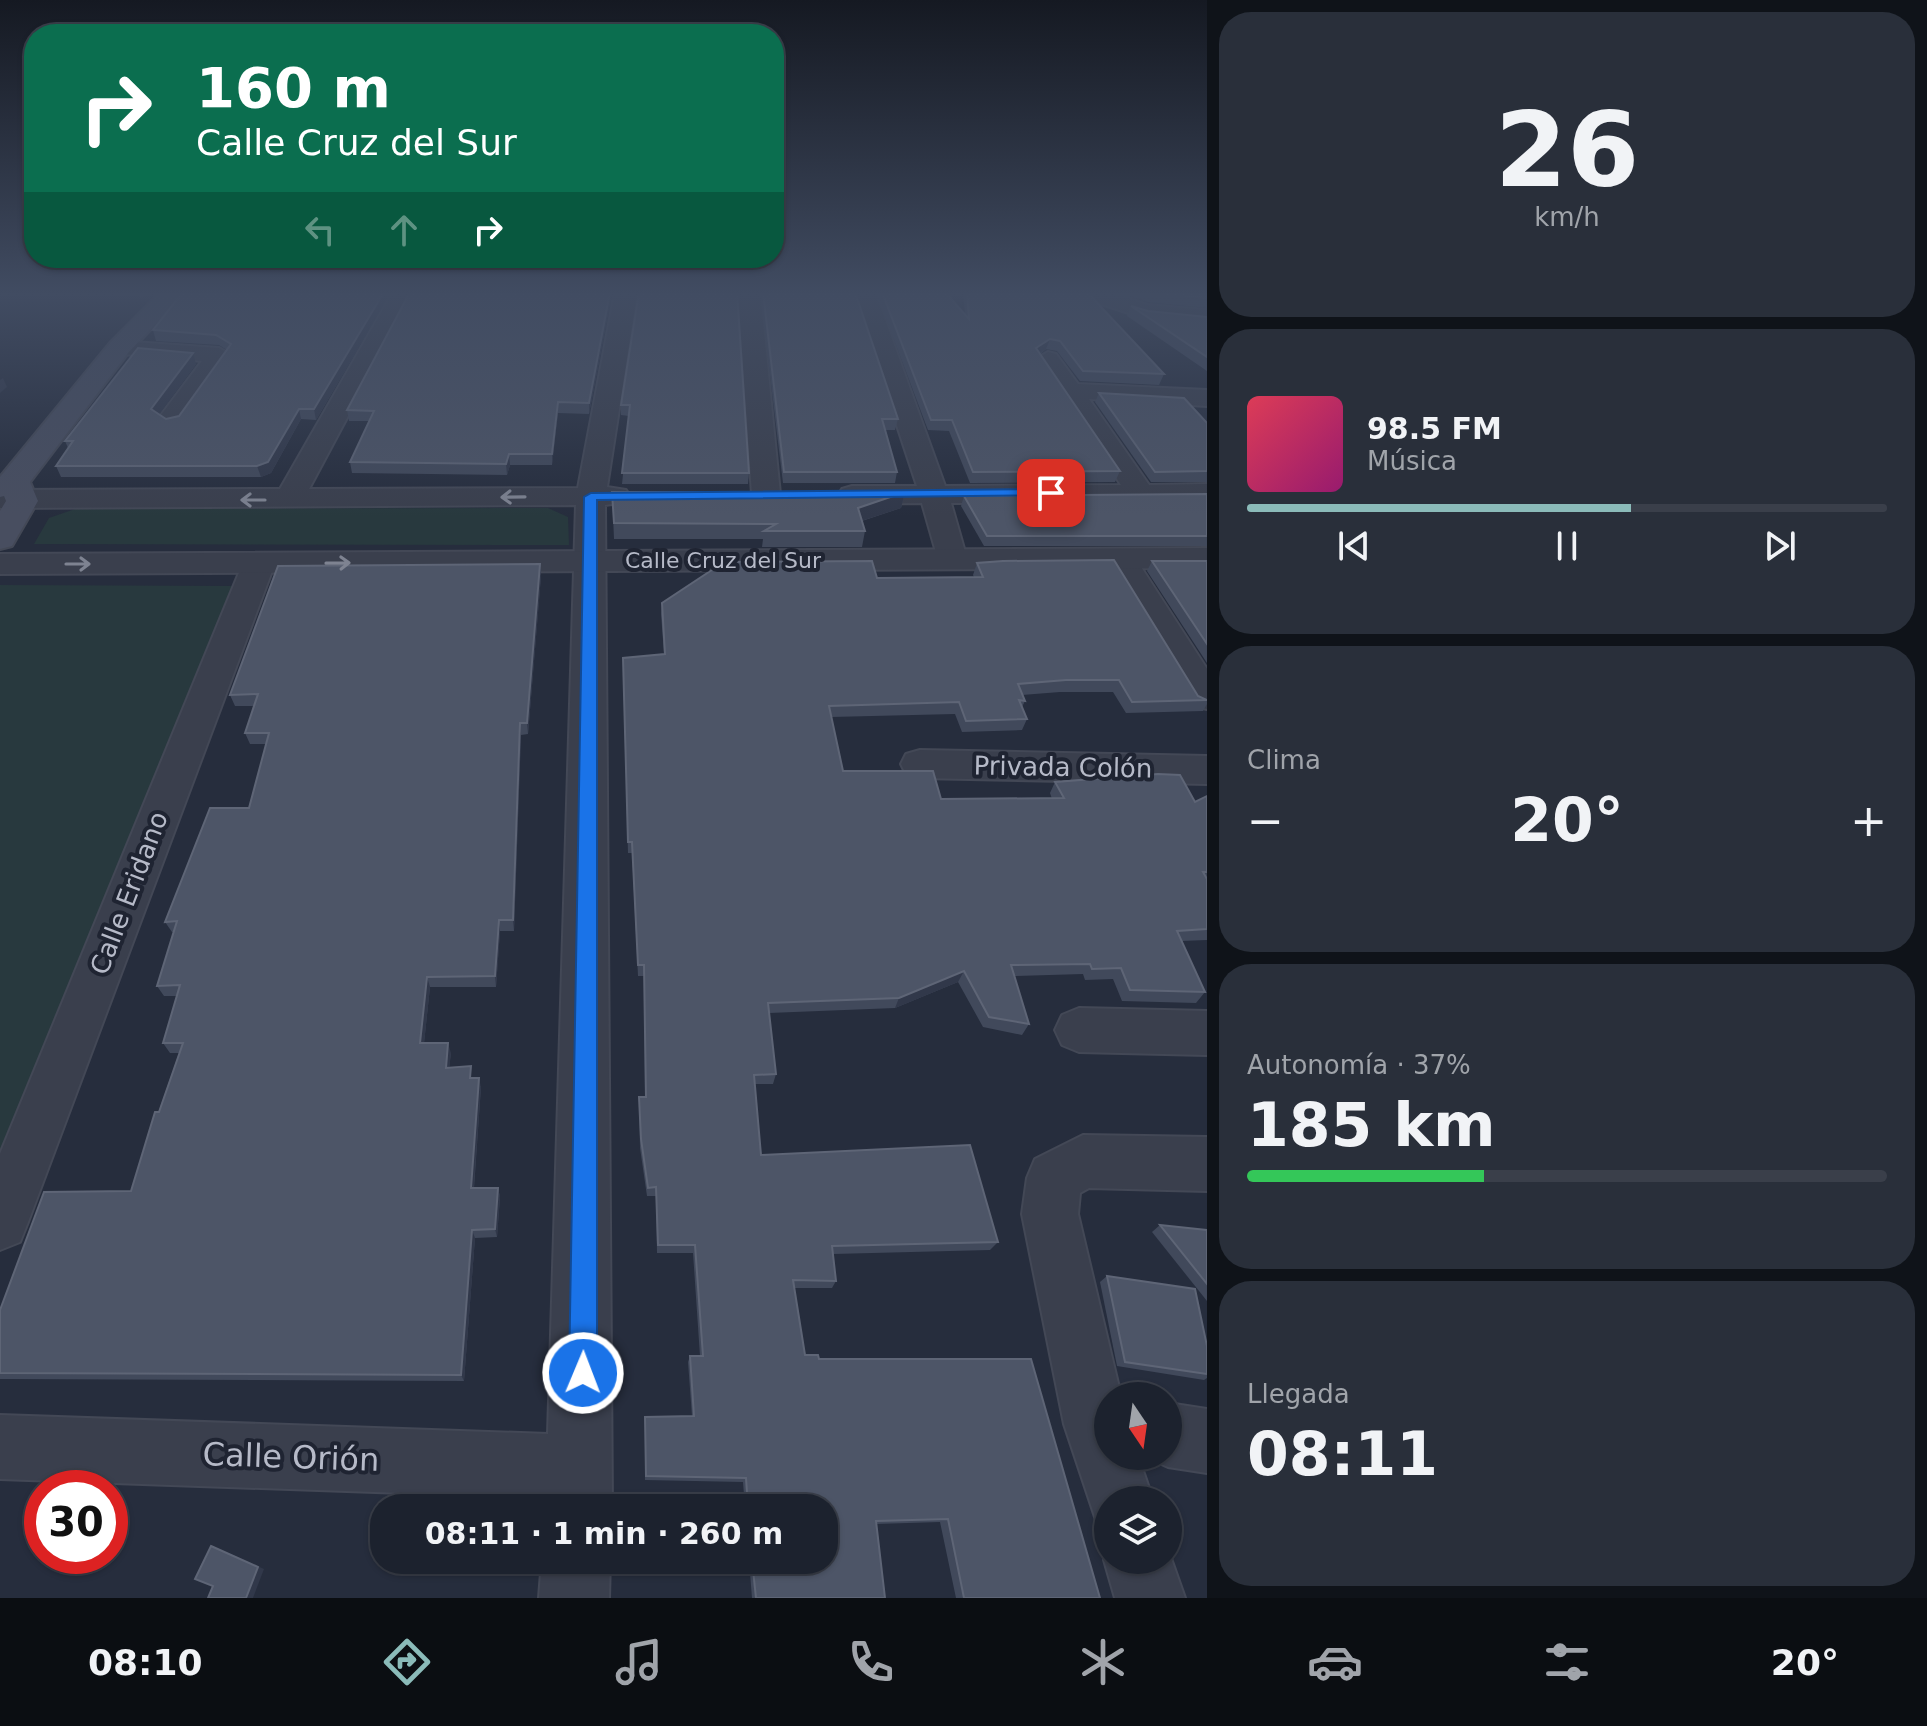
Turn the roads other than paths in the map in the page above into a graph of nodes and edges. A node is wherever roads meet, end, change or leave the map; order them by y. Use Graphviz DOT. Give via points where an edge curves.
graph roads {
  1 [pos="105,367"];
  2 [pos="210,367"];
  3 [pos="363,367"];
  4 [pos="613,367"];
  5 [pos="755,367"];
  6 [pos="890,367"];
  7 [pos="1053,367"];
  8 [pos="1070,391"];
  9 [pos="1207,398"];
  10 [pos="171,419"];
  11 [pos="1139,491"];
  12 [pos="9,493"];
  13 [pos="1207,493"];
  14 [pos="734,494"];
  15 [pos="766,494"];
  16 [pos="797,494"];
  17 [pos="827,494"];
  18 [pos="934,495"];
  19 [pos="639,496"];
  20 [pos="591,497"];
  21 [pos="289,499"];
  22 [pos="0,539"];
  23 [pos="1207,558"];
  24 [pos="951,559"];
  25 [pos="593,560"];
  26 [pos="1121,560"];
  27 [pos="259,563"];
  28 [pos="0,564"];
  29 [pos="1207,697"];
  30 [pos="920,764"];
  31 [pos="1207,770"];
  32 [pos="1079,1030"];
  33 [pos="1207,1033"];
  34 [pos="1207,1164"];
  35 [pos="0,1222"];
  36 [pos="1094,1393"];
  37 [pos="1182,1437"];
  38 [pos="1207,1441"];
  39 [pos="0,1447"];
  40 [pos="581,1488"];
  41 [pos="575,1574"];
  42 [pos="1142,1574"];
  43 [pos="574,1598"];
  44 [pos="1150,1598"];
  1 -- 12 [label="main road"];
  2 -- 10 [label="street"];
  3 -- 21 [label="street"];
  4 -- 20 [label="street"];
  5 -- 15 [label="street"];
  6 -- 18 [label="street"];
  7 -- 8 [label="street"];
  8 -- 9 [label="street"];
  8 -- 11 [label="street"];
  11 -- 13 [label="street"];
  11 -- 18 [label="street"];
  21 -- 12 [label="street, one-way"];
  12 -- 22 [label="main road"];
  14 -- 15 [label="street"];
  15 -- 16 [label="street"];
  17 -- 18 [label="street"];
  18 -- 24 [label="street"];
  19 -- 20 [label="street"];
  20 -- 21 [label="street, one-way"];
  20 -- 25 [label="street"];
  23 -- 26 [label="street, Calle Cruz del Sur"];
  24 -- 25 [label="street, Calle Cruz del Sur"];
  24 -- 26 [label="street, Calle Cruz del Sur"];
  27 -- 25 [label="street, Calle Cruz del Sur, one-way"];
  25 -- 40 [label="street"];
  26 -- 29 [label="street"];
  28 -- 27 [label="street, Calle Cruz del Sur, one-way"];
  27 -- 35 [label="street, Calle Eridano"];
  30 -- 31 [label="street, Privada Colón"];
  32 -- 33 [label="street"];
  34 -- 36 [label="street" via="1083,1161 1054,1178 1050,1214"];
  37 -- 38 [label="street"];
  39 -- 40 [label="street, Calle Orión"];
  41 -- 43 [label="street"];
  42 -- 44 [label="street"];
}
